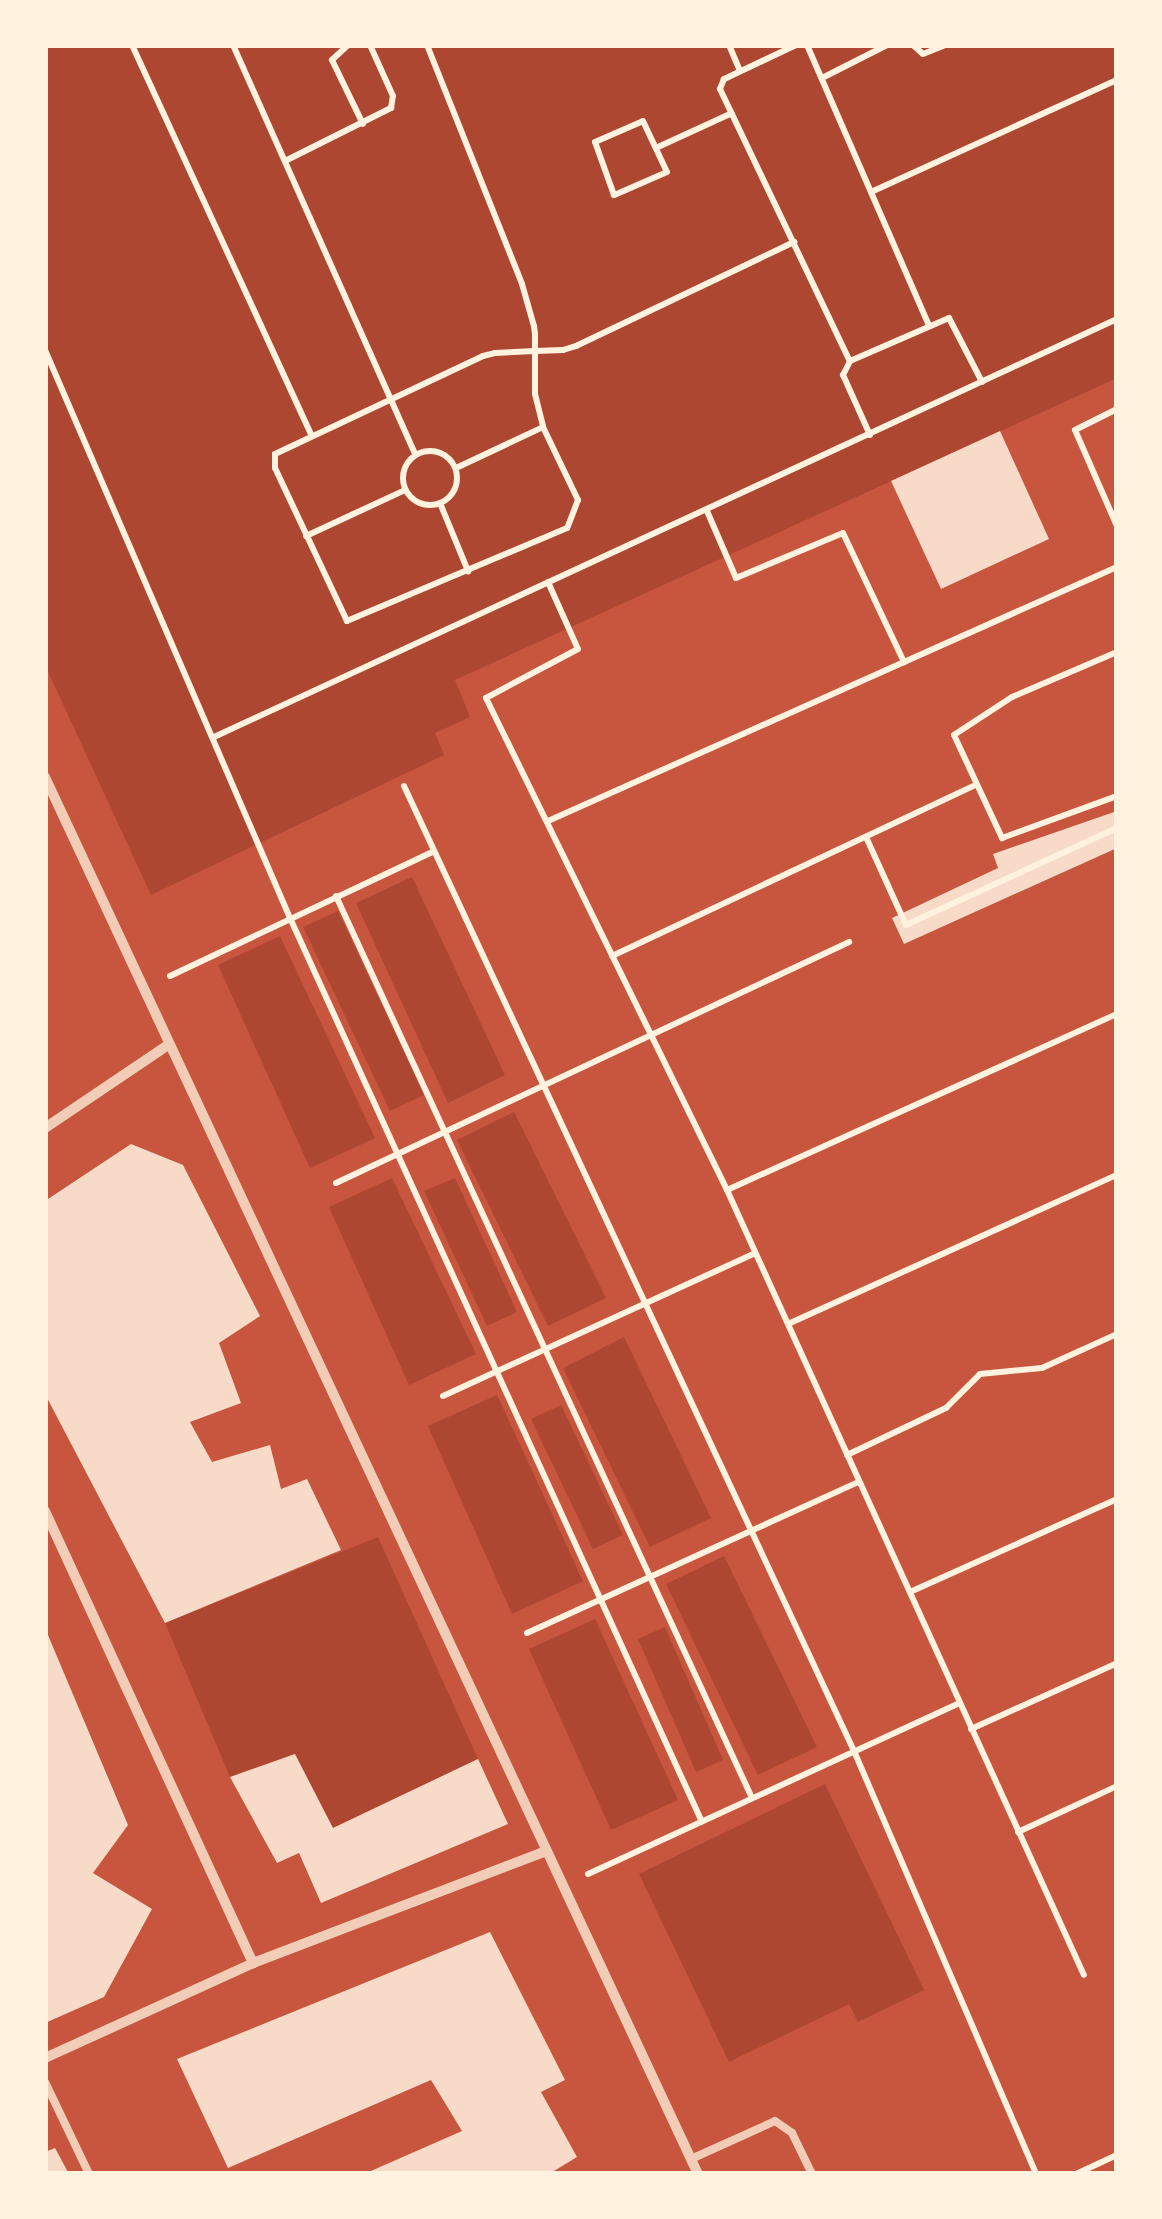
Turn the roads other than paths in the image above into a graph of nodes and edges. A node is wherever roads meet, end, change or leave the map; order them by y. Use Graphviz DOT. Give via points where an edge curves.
graph roads {
  1 [pos="45,777"];
  2 [pos="168,1045"];
  3 [pos="45,1128"];
  4 [pos="45,1511"];
  5 [pos="546,1851"];
  6 [pos="253,1963"];
  7 [pos="45,2058"];
  8 [pos="45,2082"];
  9 [pos="691,2159"];
  10 [pos="89,2174"];
  11 [pos="698,2174"];
  12 [pos="812,2174"];
  1 -- 2 [label="street"];
  2 -- 3 [label="street"];
  2 -- 5 [label="street"];
  4 -- 6 [label="street"];
  5 -- 6 [label="street"];
  5 -- 9 [label="street"];
  6 -- 7 [label="street"];
  8 -- 10 [label="lane"];
  9 -- 11 [label="street"];
  9 -- 12 [label="lane" via="776,2121 792,2133"];
}
